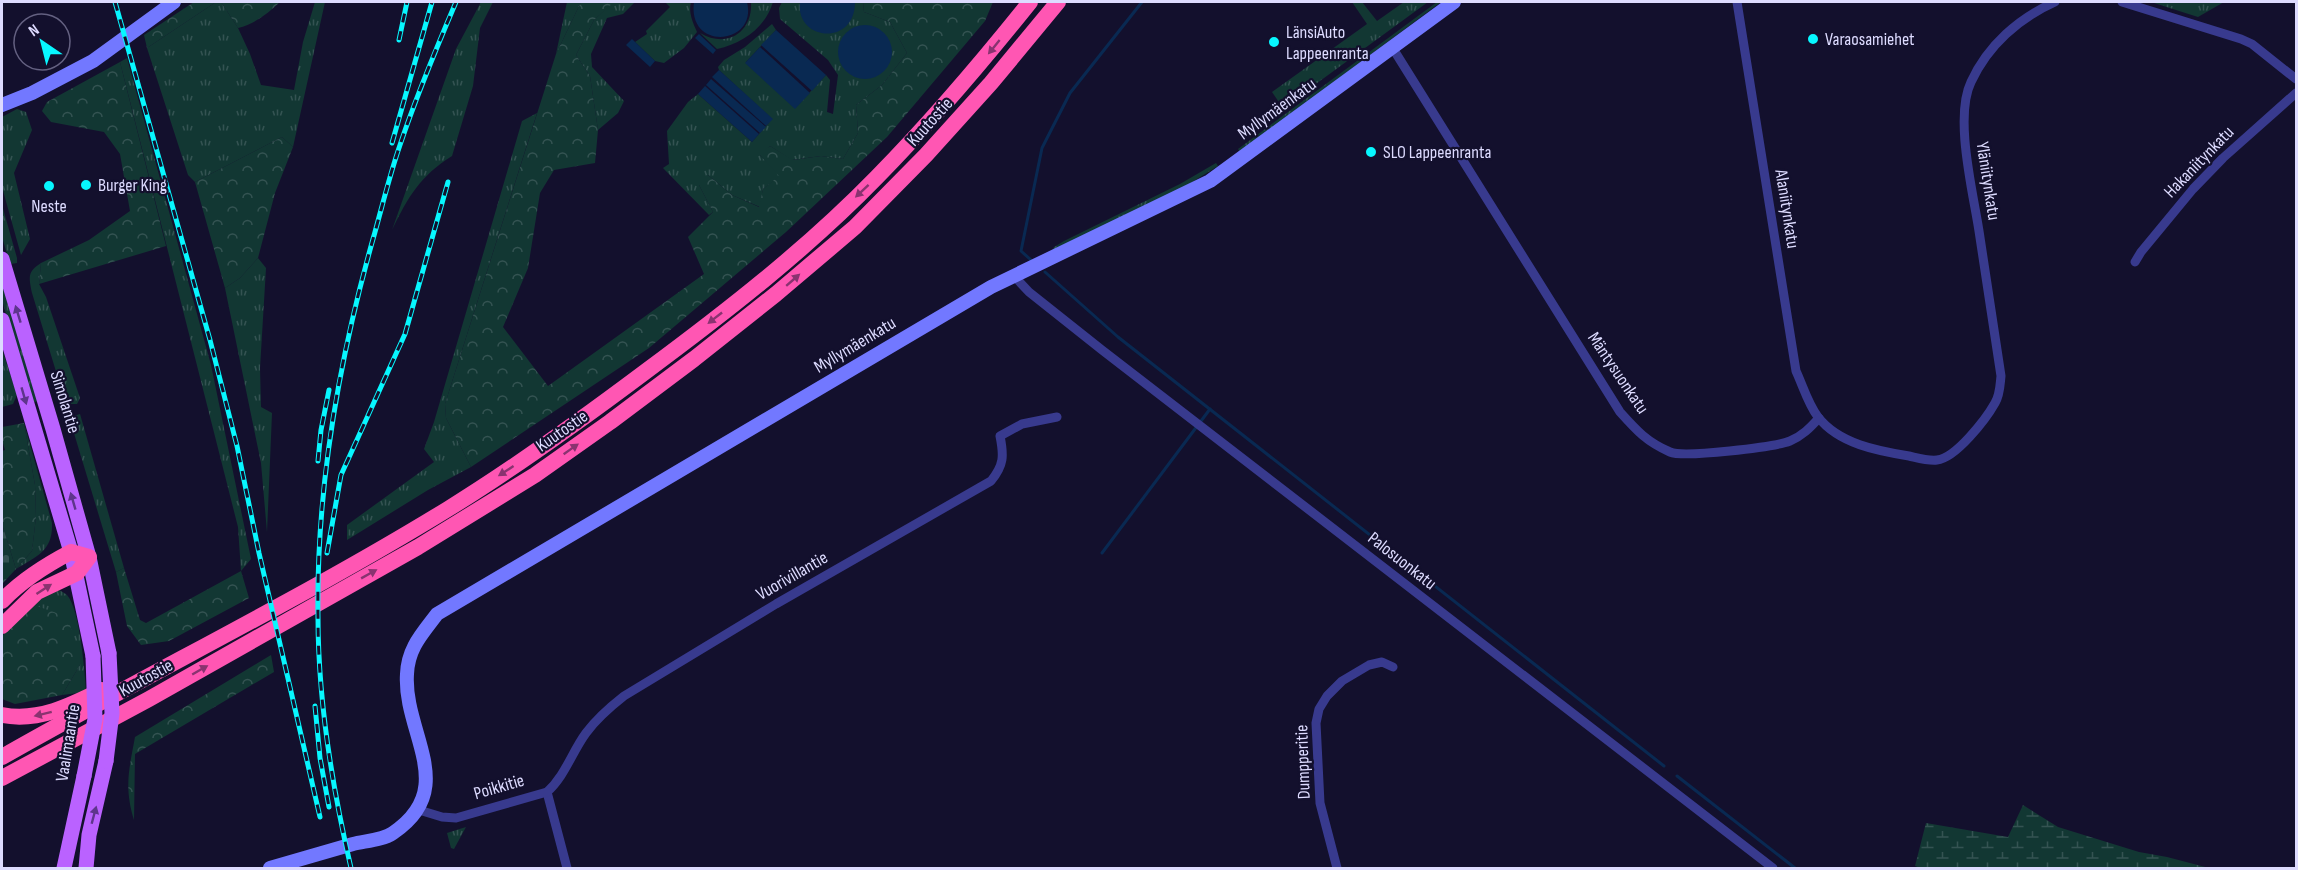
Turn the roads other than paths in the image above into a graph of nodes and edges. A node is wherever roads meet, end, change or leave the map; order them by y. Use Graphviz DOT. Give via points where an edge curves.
graph roads {
  1 [pos="174,2"];
  2 [pos="1030,2"];
  3 [pos="1058,2"];
  4 [pos="1454,2"];
  5 [pos="1737,2"];
  6 [pos="2055,2"];
  7 [pos="2122,2"];
  8 [pos="1392,47"];
  9 [pos="2296,79"];
  10 [pos="2296,93"];
  11 [pos="2,105"];
  12 [pos="2,259"];
  13 [pos="2134,262"];
  14 [pos="1014,276"];
  15 [pos="2,320"];
  16 [pos="1057,417"];
  17 [pos="1819,418"];
  18 [pos="71,552"];
  19 [pos="89,557"];
  20 [pos="360,561"];
  21 [pos="77,573"];
  22 [pos="2,601"];
  23 [pos="2,626"];
  24 [pos="1394,667"];
  25 [pos="149,699"];
  26 [pos="2,715"];
  27 [pos="2,757"];
  28 [pos="2,778"];
  29 [pos="2,789"];
  30 [pos="547,792"];
  31 [pos="421,804"];
  32 [pos="64,868"];
  33 [pos="86,868"];
  34 [pos="270,868"];
  35 [pos="567,868"];
  36 [pos="1338,868"];
  37 [pos="1773,868"];
  1 -- 11 [label="main road" via="93,61"];
  2 -- 20 [label="highway, Kuutostie, one-way" via="977,68 876,178 759,284 541,447 452,507"];
  25 -- 3 [label="highway, Kuutostie, one-way" via="418,547 525,481 694,359 855,227 934,147"];
  4 -- 8 [label="main road, Myllymäenkatu"];
  5 -- 17 [label="street, Alaniitynkatu" via="1796,371"];
  6 -- 17 [label="street, Yläniitynkatu" via="2024,18 1985,57 1970,83 1966,108 1964,132 2001,376 1995,403 1966,441 1938,460 1876,451 1854,442"];
  7 -- 9 [label="street" via="2241,39"];
  8 -- 14 [label="main road, Myllymäenkatu" via="1210,181"];
  8 -- 17 [label="street, Mäntysuonkatu" via="1620,412 1642,437 1673,453 1715,453 1789,441 1806,432"];
  10 -- 13 [label="street, Hakaniitynkatu" via="2223,158"];
  19 -- 12 [label="main road, Simolantie, one-way"];
  14 -- 31 [label="main road, Myllymäenkatu" via="912,332 437,614 413,644 407,674 409,702 424,758 426,777"];
  14 -- 37 [label="street, Palosuonkatu" via="1102,350"];
  15 -- 18 [label="main road, Simolantie, one-way"];
  16 -- 30 [label="street, Vuorivillantie" via="1022,424 1000,436 1001,469 991,481 624,696 587,732 559,782"];
  18 -- 19 [label="highway"];
  18 -- 21 [label="main road, Vaalimaantie"];
  18 -- 22 [label="highway" via="37,571"];
  19 -- 21 [label="highway"];
  33 -- 19 [label="main road, Vaalimaantie, one-way, bridge" via="112,713 109,653"];
  20 -- 26 [label="highway, one-way" via="77,702 39,716"];
  20 -- 27 [label="highway, Kuutostie"];
  23 -- 21 [label="highway, one-way" via="37,592"];
  21 -- 32 [label="main road, Vaalimaantie, bridge" via="93,656 95,718"];
  24 -- 36 [label="street, Dumpperitie" via="1382,662 1369,665 1342,681 1319,709 1316,723 1320,803"];
  25 -- 28 [label="highway, Kuutostie"];
  25 -- 29 [label="highway"];
  30 -- 31 [label="street, Poikkitie" via="456,818 442,817"];
  30 -- 35 [label="street, Poikkitie"];
  31 -- 34 [label="main road" via="391,835"];
}
